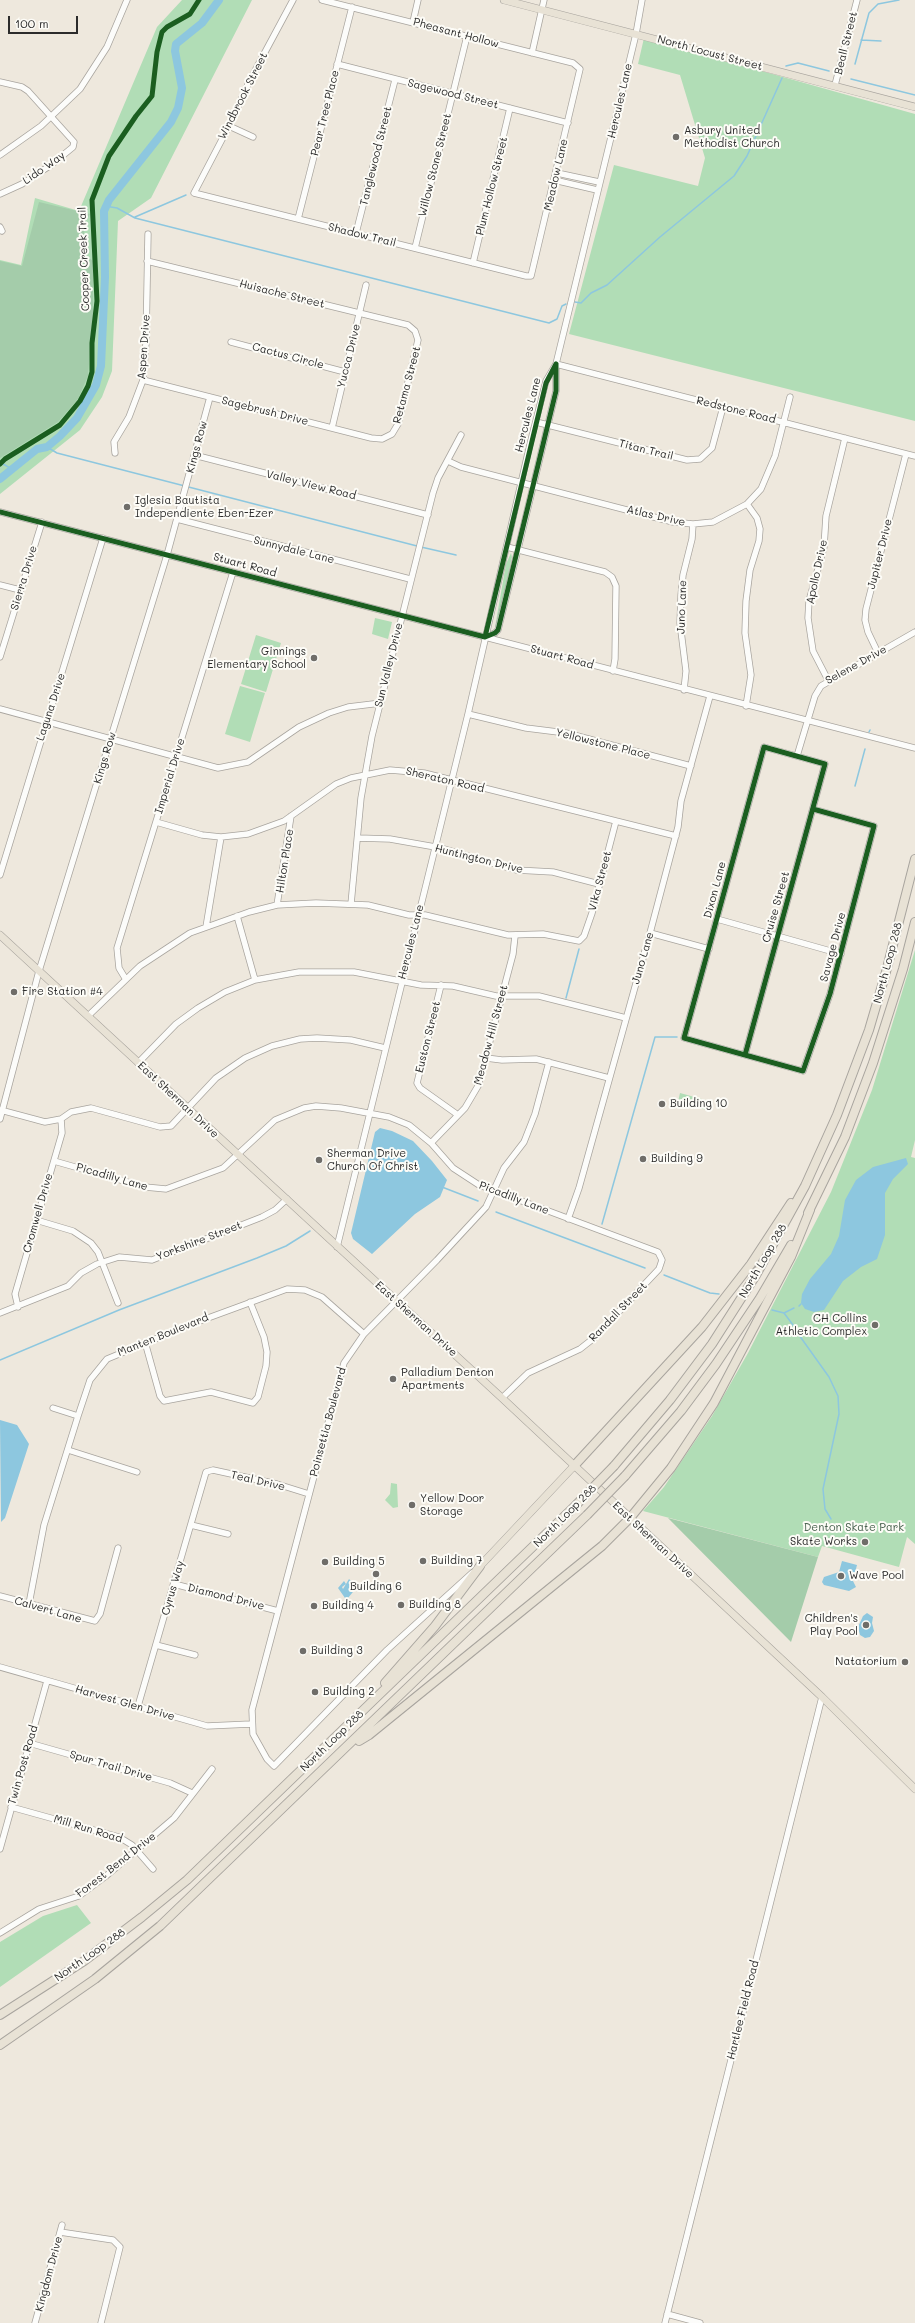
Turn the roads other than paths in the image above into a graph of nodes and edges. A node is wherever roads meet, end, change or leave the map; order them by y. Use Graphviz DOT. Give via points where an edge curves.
graph roads {
  1 [pos="127,0"];
  2 [pos="293,0"];
  3 [pos="324,0"];
  4 [pos="418,0"];
  5 [pos="504,0"];
  6 [pos="544,0"];
  7 [pos="642,0"];
  8 [pos="856,0"];
  9 [pos="352,7"];
  10 [pos="543,10"];
  11 [pos="413,22"];
  12 [pos="636,34"];
  13 [pos="467,36"];
  14 [pos="532,53"];
  15 [pos="337,64"];
  16 [pos="580,74"];
  17 [pos="395,80"];
  18 [pos="0,82"];
  19 [pos="835,85"];
  20 [pos="452,94"];
  21 [pos="915,107"];
  22 [pos="510,108"];
  23 [pos="52,117"];
  24 [pos="568,123"];
  25 [pos="229,126"];
  26 [pos="253,137"];
  27 [pos="0,155"];
  28 [pos="557,173"];
  29 [pos="554,180"];
  30 [pos="599,182"];
  31 [pos="597,190"];
  32 [pos="194,193"];
  33 [pos="0,194"];
  34 [pos="298,219"];
  35 [pos="356,233"];
  36 [pos="148,234"];
  37 [pos="415,248"];
  38 [pos="147,261"];
  39 [pos="473,263"];
  40 [pos="532,276"];
  41 [pos="366,285"];
  42 [pos="360,314"];
  43 [pos="415,331"];
  44 [pos="231,342"];
  45 [pos="556,364"];
  46 [pos="345,372"];
  47 [pos="143,380"];
  48 [pos="210,397"];
  49 [pos="790,397"];
  50 [pos="723,407"];
  51 [pos="536,422"];
  52 [pos="783,422"];
  53 [pos="548,425"];
  54 [pos="332,428"];
  55 [pos="460,435"];
  56 [pos="387,436"];
  57 [pos="845,438"];
  58 [pos="115,453"];
  59 [pos="906,454"];
  60 [pos="194,455"];
  61 [pos="915,456"];
  62 [pos="448,461"];
  63 [pos="522,482"];
  64 [pos="534,485"];
  65 [pos="747,504"];
  66 [pos="0,512"];
  67 [pos="428,515"];
  68 [pos="177,519"];
  69 [pos="42,522"];
  70 [pos="692,524"];
  71 [pos="103,538"];
  72 [pos="507,546"];
  73 [pos="518,549"];
  74 [pos="168,555"];
  75 [pos="233,572"];
  76 [pos="410,580"];
  77 [pos="0,585"];
  78 [pos="20,590"];
  79 [pos="401,615"];
  80 [pos="915,632"];
  81 [pos="486,637"];
  82 [pos="878,653"];
  83 [pos="0,657"];
  84 [pos="612,671"];
  85 [pos="828,680"];
  86 [pos="684,690"];
  87 [pos="710,696"];
  88 [pos="381,703"];
  89 [pos="746,706"];
  90 [pos="0,709"];
  91 [pos="468,714"];
  92 [pos="46,721"];
  93 [pos="807,722"];
  94 [pos="110,738"];
  95 [pos="915,748"];
  96 [pos="797,756"];
  97 [pos="176,757"];
  98 [pos="691,766"];
  99 [pos="364,775"];
  100 [pos="451,781"];
  101 [pos="813,809"];
  102 [pos="291,816"];
  103 [pos="616,821"];
  104 [pos="156,822"];
  105 [pos="676,836"];
  106 [pos="221,837"];
  107 [pos="358,838"];
  108 [pos="434,847"];
  109 [pos="915,859"];
  110 [pos="0,875"];
  111 [pos="599,884"];
  112 [pos="351,904"];
  113 [pos="277,905"];
  114 [pos="418,915"];
  115 [pos="237,916"];
  116 [pos="717,919"];
  117 [pos="915,922"];
  118 [pos="206,927"];
  119 [pos="650,933"];
  120 [pos="0,935"];
  121 [pos="515,936"];
  122 [pos="778,936"];
  123 [pos="708,949"];
  124 [pos="841,954"];
  125 [pos="39,971"];
  126 [pos="125,978"];
  127 [pos="255,980"];
  128 [pos="402,982"];
  129 [pos="441,985"];
  130 [pos="502,997"];
  131 [pos="88,1016"];
  132 [pos="626,1018"];
  133 [pos="385,1048"];
  134 [pos="745,1055"];
  135 [pos="486,1058"];
  136 [pos="549,1062"];
  137 [pos="138,1063"];
  138 [pos="609,1078"];
  139 [pos="188,1110"];
  140 [pos="1,1111"];
  141 [pos="370,1114"];
  142 [pos="458,1115"];
  143 [pos="0,1119"];
  144 [pos="61,1119"];
  145 [pos="430,1143"];
  146 [pos="238,1155"];
  147 [pos="819,1156"];
  148 [pos="54,1161"];
  149 [pos="495,1192"];
  150 [pos="287,1199"];
  151 [pos="810,1210"];
  152 [pos="568,1219"];
  153 [pos="36,1220"];
  154 [pos="337,1247"];
  155 [pos="660,1254"];
  156 [pos="102,1262"];
  157 [pos="395,1301"];
  158 [pos="250,1302"];
  159 [pos="118,1303"];
  160 [pos="18,1307"];
  161 [pos="0,1313"];
  162 [pos="364,1334"];
  163 [pos="145,1342"];
  164 [pos="502,1398"];
  165 [pos="53,1408"];
  166 [pos="78,1416"];
  167 [pos="68,1450"];
  168 [pos="574,1466"];
  169 [pos="207,1470"];
  170 [pos="136,1472"];
  171 [pos="309,1494"];
  172 [pos="630,1518"];
  173 [pos="191,1525"];
  174 [pos="228,1534"];
  175 [pos="118,1548"];
  176 [pos="480,1566"];
  177 [pos="174,1584"];
  178 [pos="0,1596"];
  179 [pos="29,1604"];
  180 [pos="278,1611"];
  181 [pos="156,1645"];
  182 [pos="196,1656"];
  183 [pos="0,1667"];
  184 [pos="47,1681"];
  185 [pos="822,1697"];
  186 [pos="138,1706"];
  187 [pos="251,1724"];
  188 [pos="350,1724"];
  189 [pos="29,1743"];
  190 [pos="348,1747"];
  191 [pos="212,1769"];
  192 [pos="915,1789"];
  193 [pos="192,1793"];
  194 [pos="12,1807"];
  195 [pos="0,1850"];
  196 [pos="138,1851"];
  197 [pos="153,1869"];
  198 [pos="0,1933"];
  199 [pos="0,2015"];
  200 [pos="0,2045"];
  201 [pos="62,2225"];
  202 [pos="60,2232"];
  203 [pos="667,2314"];
  204 [pos="35,2323"];
  205 [pos="101,2323"];
  206 [pos="665,2323"];
  207 [pos="700,2323"];
  1 -- 23 [label="street" via="112,38 94,69 80,89"];
  2 -- 25 [label="street, Windbrook Street" via="250,80"];
  3 -- 9 [label="street, Pheasant Hollow"];
  4 -- 11 [label="street"];
  5 -- 10 [label="main road, North Locust Street"];
  6 -- 10 [label="street"];
  7 -- 12 [label="street, Hercules Lane"];
  8 -- 19 [label="street, Beall Street"];
  9 -- 11 [label="street, Pheasant Hollow"];
  9 -- 15 [label="street, Pear Tree Place"];
  10 -- 12 [label="main road, North Locust Street"];
  10 -- 14 [label="street"];
  11 -- 13 [label="street, Pheasant Hollow"];
  12 -- 19 [label="main road, North Locust Street"];
  12 -- 30 [label="street, Hercules Lane"];
  13 -- 14 [label="street, Pheasant Hollow"];
  13 -- 20 [label="street, Willow Stone Street"];
  14 -- 16 [label="street, Pheasant Hollow" via="573,63 580,69"];
  15 -- 17 [label="street, Sagewood Street"];
  15 -- 34 [label="street, Pear Tree Place"];
  16 -- 24 [label="street, Meadow Lane"];
  17 -- 20 [label="street, Sagewood Street"];
  17 -- 35 [label="street, Tanglewood Street"];
  18 -- 23 [label="street" via="22,87"];
  19 -- 21 [label="main road, North Locust Street"];
  20 -- 22 [label="street, Sagewood Street"];
  20 -- 37 [label="street, Willow Stone Street"];
  22 -- 24 [label="street, Sagewood Street"];
  22 -- 39 [label="street, Plum Hollow Street"];
  23 -- 27 [label="street"];
  23 -- 33 [label="street, Lido Way" via="72,138 73,147 22,184"];
  24 -- 28 [label="street, Meadow Lane"];
  25 -- 26 [label="street"];
  25 -- 32 [label="street, Windbrook Street"];
  28 -- 29 [label="street, Meadow Lane"];
  28 -- 30 [label="street"];
  29 -- 31 [label="street"];
  29 -- 40 [label="street, Meadow Lane"];
  30 -- 31 [label="street, Hercules Lane"];
  31 -- 45 [label="street, Hercules Lane"];
  32 -- 34 [label="street, Shadow Trail"];
  34 -- 35 [label="street, Shadow Trail"];
  35 -- 37 [label="street, Shadow Trail"];
  36 -- 38 [label="street, Aspen Drive"];
  37 -- 39 [label="street, Shadow Trail"];
  38 -- 42 [label="street, Huisache Street"];
  38 -- 47 [label="street, Aspen Drive"];
  39 -- 40 [label="street, Shadow Trail"];
  41 -- 42 [label="street, Yucca Drive"];
  42 -- 43 [label="street, Huisache Street" via="408,325"];
  42 -- 46 [label="street, Yucca Drive"];
  43 -- 56 [label="street, Retama Street" via="418,345 398,424 392,434"];
  44 -- 46 [label="street, Cactus Circle"];
  45 -- 50 [label="street, Redstone Road"];
  45 -- 51 [label="street, Hercules Lane" via="547,378"];
  45 -- 53 [label="street, Hercules Lane" via="556,391"];
  46 -- 54 [label="street, Yucca Drive"];
  47 -- 48 [label="street, Sagebrush Drive"];
  47 -- 58 [label="street, Aspen Drive" via="128,417 114,442"];
  48 -- 54 [label="street, Sagebrush Drive"];
  48 -- 60 [label="street, Kings Row"];
  49 -- 52 [label="street, Atlas Drive"];
  50 -- 52 [label="street, Redstone Road"];
  50 -- 53 [label="street, Titan Trail" via="712,448 700,460 687,460"];
  51 -- 53 [label="street, Titan Trail"];
  51 -- 63 [label="street, Hercules Lane"];
  52 -- 57 [label="street, Redstone Road"];
  52 -- 65 [label="street, Atlas Drive" via="768,477"];
  53 -- 64 [label="street, Hercules Lane"];
  54 -- 56 [label="street, Sagebrush Drive" via="371,438"];
  55 -- 62 [label="street, Sun Valley Drive"];
  57 -- 59 [label="street, Redstone Road"];
  57 -- 85 [label="street, Apollo Drive" via="826,516 824,547 809,601 808,618 814,651"];
  59 -- 61 [label="street, Redstone Road"];
  59 -- 82 [label="street, Jupiter Drive" via="866,609 868,632"];
  60 -- 67 [label="street, Valley View Road"];
  60 -- 68 [label="street, Kings Row"];
  62 -- 63 [label="street, Atlas Drive" via="461,467"];
  62 -- 67 [label="street, Sun Valley Drive" via="437,483"];
  63 -- 64 [label="street, Atlas Drive"];
  63 -- 72 [label="street, Hercules Lane"];
  64 -- 70 [label="street, Atlas Drive" via="673,522"];
  64 -- 73 [label="street, Hercules Lane"];
  65 -- 70 [label="street, Atlas Drive" via="722,519"];
  65 -- 89 [label="street" via="757,518 760,529 746,601 745,633 751,675"];
  66 -- 69 [label="street, Stuart Road"];
  67 -- 76 [label="street, Sun Valley Drive"];
  68 -- 74 [label="street, Kings Row"];
  68 -- 76 [label="street, Sunnydale Lane"];
  69 -- 71 [label="street, Stuart Road"];
  69 -- 78 [label="street, Sierra Drive"];
  70 -- 86 [label="street, Juno Lane" via="692,539 681,595 680,623 686,671"];
  71 -- 74 [label="street, Stuart Road"];
  71 -- 92 [label="street, Laguna Drive"];
  72 -- 73 [label="street"];
  72 -- 81 [label="street, Hercules Lane"];
  73 -- 81 [label="street, Hercules Lane" via="498,630"];
  73 -- 84 [label="street" via="605,572 612,577 616,586 615,659"];
  74 -- 75 [label="street, Stuart Road"];
  74 -- 94 [label="street, Kings Row"];
  75 -- 79 [label="street, Stuart Road"];
  75 -- 97 [label="street, Imperial Drive"];
  76 -- 79 [label="street, Sun Valley Drive"];
  77 -- 78 [label="street"];
  78 -- 83 [label="street, Sierra Drive"];
  79 -- 81 [label="street, Stuart Road"];
  79 -- 88 [label="street, Sun Valley Drive"];
  80 -- 82 [label="street, Selene Drive"];
  81 -- 84 [label="street, Stuart Road"];
  81 -- 91 [label="street, Hercules Lane"];
  82 -- 85 [label="street, Selene Drive"];
  84 -- 86 [label="street, Stuart Road"];
  85 -- 93 [label="street, Selene Drive" via="815,696"];
  86 -- 87 [label="street, Stuart Road"];
  87 -- 89 [label="street, Stuart Road"];
  87 -- 98 [label="street, Juno Lane"];
  88 -- 97 [label="street" via="348,707 313,719 240,766 214,768"];
  88 -- 99 [label="street, Sun Valley Drive"];
  89 -- 93 [label="street, Stuart Road"];
  90 -- 92 [label="street"];
  91 -- 98 [label="street, Yellowstone Place" via="521,727 566,733"];
  91 -- 100 [label="street, Hercules Lane"];
  92 -- 94 [label="street"];
  92 -- 110 [label="street, Laguna Drive"];
  93 -- 95 [label="street, Stuart Road"];
  93 -- 96 [label="street, Selene Drive"];
  94 -- 97 [label="street"];
  94 -- 125 [label="street, Kings Row"];
  96 -- 101 [label="street, Cruise Street" via="825,764"];
  96 -- 116 [label="street, Dixon Lane" via="764,747"];
  97 -- 104 [label="street, Imperial Drive"];
  98 -- 105 [label="street, Juno Lane" via="680,803"];
  99 -- 100 [label="street, Sheraton Road" via="390,770 406,771"];
  99 -- 102 [label="street, Sheraton Road" via="336,784"];
  99 -- 107 [label="street, Sun Valley Drive"];
  100 -- 103 [label="street, Sheraton Road"];
  100 -- 108 [label="street, Hercules Lane"];
  101 -- 122 [label="street, Cruise Street"];
  101 -- 124 [label="street, Savage Drive" via="874,826"];
  102 -- 106 [label="street, Sheraton Road" via="260,831"];
  102 -- 113 [label="street, Hilton Place"];
  103 -- 105 [label="street, Sheraton Road"];
  103 -- 111 [label="street, Vika Street"];
  104 -- 106 [label="street, Sheraton Road"];
  104 -- 126 [label="street, Imperial Drive" via="117,948 119,968"];
  105 -- 119 [label="street, Juno Lane"];
  106 -- 118 [label="street"];
  107 -- 108 [label="street, Huntington Drive" via="390,839"];
  107 -- 112 [label="street, Sun Valley Drive"];
  108 -- 111 [label="street, Huntington Drive" via="516,870 553,872"];
  108 -- 114 [label="street, Hercules Lane"];
  109 -- 147 [label="highway, North Loop 288" via="869,1030"];
  111 -- 121 [label="street, Vika Street" via="592,913 581,940 575,942 543,934"];
  112 -- 113 [label="street"];
  112 -- 114 [label="street"];
  113 -- 115 [label="street"];
  114 -- 121 [label="street"];
  114 -- 128 [label="street, Hercules Lane"];
  115 -- 118 [label="street"];
  115 -- 127 [label="street"];
  116 -- 122 [label="street"];
  116 -- 123 [label="street, Dixon Lane"];
  117 -- 151 [label="highway, North Loop 288" via="899,983 873,1063 842,1143"];
  118 -- 126 [label="street" via="190,933 164,949"];
  119 -- 123 [label="street"];
  119 -- 132 [label="street, Juno Lane"];
  120 -- 125 [label="main road, East Sherman Drive"];
  121 -- 130 [label="street, Meadow Hill Street"];
  122 -- 124 [label="street"];
  122 -- 134 [label="street, Cruise Street"];
  123 -- 134 [label="street, Dixon Lane" via="684,1038"];
  124 -- 134 [label="street, Savage Drive" via="803,1071"];
  125 -- 131 [label="main road, East Sherman Drive"];
  125 -- 140 [label="street, Kings Row"];
  126 -- 131 [label="street"];
  127 -- 128 [label="street" via="299,972 333,971 354,972"];
  127 -- 137 [label="street" via="225,992 190,1013"];
  128 -- 129 [label="street"];
  128 -- 133 [label="street, Hercules Lane"];
  129 -- 130 [label="street"];
  129 -- 142 [label="street, Euston Street" via="417,1083 420,1088"];
  130 -- 132 [label="street" via="539,996"];
  130 -- 135 [label="street, Meadow Hill Street"];
  131 -- 137 [label="main road, East Sherman Drive"];
  132 -- 138 [label="street, Juno Lane"];
  133 -- 139 [label="street" via="351,1040 317,1038 272,1046 245,1058 216,1078"];
  133 -- 141 [label="street, Hercules Lane"];
  135 -- 136 [label="street" via="528,1058"];
  135 -- 142 [label="street, Meadow Hill Street" via="475,1093"];
  136 -- 138 [label="street"];
  136 -- 149 [label="street, Poinsettia Boulevard" via="535,1114 524,1142 504,1168"];
  137 -- 139 [label="main road, East Sherman Drive"];
  138 -- 152 [label="street, Juno Lane"];
  139 -- 144 [label="street" via="175,1124 160,1127 90,1108 71,1112"];
  139 -- 146 [label="main road, East Sherman Drive"];
  140 -- 143 [label="street, Kings Row"];
  140 -- 144 [label="street" via="45,1122"];
  141 -- 145 [label="street, Picadilly Lane" via="404,1123"];
  141 -- 146 [label="street, Picadilly Lane" via="324,1106 293,1111 263,1128"];
  141 -- 154 [label="street, Hercules Lane"];
  142 -- 145 [label="street, Meadow Hill Street"];
  144 -- 148 [label="street, Cromwell Drive" via="62,1133"];
  145 -- 149 [label="street, Picadilly Lane" via="462,1175"];
  146 -- 148 [label="street, Picadilly Lane" via="223,1168 179,1186 157,1189"];
  146 -- 150 [label="main road, East Sherman Drive"];
  147 -- 168 [label="highway" via="768,1240 725,1298 672,1361"];
  147 -- 188 [label="highway, North Loop 288, bridge" via="777,1238 716,1338 670,1400 614,1466 576,1505"];
  148 -- 153 [label="street, Cromwell Drive"];
  149 -- 152 [label="street, Picadilly Lane"];
  149 -- 157 [label="street, Poinsettia Boulevard" via="483,1212"];
  150 -- 154 [label="main road, East Sherman Drive"];
  150 -- 156 [label="street, Yorkshire Street" via="262,1217 152,1260 119,1257"];
  151 -- 172 [label="highway" via="791,1257 714,1402 671,1468"];
  151 -- 190 [label="highway, North Loop 288, bridge" via="774,1276 719,1359 681,1410 625,1476"];
  152 -- 155 [label="street, Picadilly Lane"];
  153 -- 156 [label="street" via="81,1235 98,1252"];
  153 -- 160 [label="street, Cromwell Drive" via="15,1294"];
  154 -- 157 [label="main road, East Sherman Drive"];
  155 -- 164 [label="street, Randall Street" via="662,1260 659,1269 594,1338 580,1349 528,1373"];
  156 -- 159 [label="street"];
  156 -- 160 [label="street, Yorkshire Street" via="91,1266 68,1286"];
  157 -- 162 [label="street, Poinsettia Boulevard"];
  157 -- 164 [label="main road, East Sherman Drive"];
  158 -- 162 [label="street, Manten Boulevard" via="282,1290 307,1291 324,1298"];
  158 -- 163 [label="street, Manten Boulevard"];
  158 -- 163 [label="street" via="267,1352 258,1397 253,1403 211,1392 164,1401 160,1396"];
  160 -- 161 [label="street, Yorkshire Street"];
  162 -- 171 [label="street, Poinsettia Boulevard" via="347,1356 341,1370"];
  163 -- 166 [label="street, Manten Boulevard" via="111,1356 100,1365 90,1380"];
  164 -- 168 [label="main road, East Sherman Drive"];
  165 -- 166 [label="street"];
  166 -- 167 [label="street, Manten Boulevard"];
  167 -- 170 [label="street"];
  167 -- 179 [label="street, Manten Boulevard" via="44,1525"];
  168 -- 172 [label="main road, East Sherman Drive"];
  168 -- 176 [label="main road"];
  169 -- 171 [label="street, Teal Drive" via="277,1484"];
  169 -- 173 [label="street, Cyrus Way"];
  171 -- 180 [label="street, Poinsettia Boulevard"];
  172 -- 185 [label="main road, East Sherman Drive"];
  172 -- 190 [label="highway" via="602,1546 369,1735"];
  173 -- 174 [label="street"];
  173 -- 177 [label="street, Cyrus Way"];
  175 -- 179 [label="street, Calvert Lane" via="100,1614 95,1621"];
  176 -- 187 [label="street, Poinsettia Boulevard" via="387,1650 274,1766 258,1746"];
  176 -- 188 [label="highway" via="435,1626"];
  177 -- 180 [label="street, Diamond Drive"];
  177 -- 181 [label="street, Cyrus Way"];
  178 -- 179 [label="street, Calvert Lane"];
  180 -- 187 [label="street, Poinsettia Boulevard"];
  181 -- 182 [label="street"];
  181 -- 186 [label="street, Cyrus Way"];
  183 -- 184 [label="street, Harvest Glen Drive"];
  184 -- 186 [label="street, Harvest Glen Drive"];
  184 -- 189 [label="street, Twin Post Road"];
  185 -- 192 [label="main road, East Sherman Drive"];
  185 -- 203 [label="street, Hartlee Field Road"];
  186 -- 187 [label="street, Harvest Glen Drive" via="207,1726"];
  188 -- 199 [label="highway, North Loop 288" via="214,1855 160,1902 84,1961"];
  189 -- 193 [label="street, Spur Trail Drive" via="170,1783"];
  189 -- 194 [label="street, Twin Post Road"];
  190 -- 200 [label="highway, North Loop 288" via="160,1926 95,1979"];
  191 -- 193 [label="street, Forest Bend Drive"];
  193 -- 196 [label="street, Forest Bend Drive" via="174,1818"];
  194 -- 195 [label="street, Twin Post Road"];
  194 -- 196 [label="street, Mill Run Road" via="114,1835"];
  196 -- 197 [label="street, Mill Run Road"];
  196 -- 198 [label="street, Forest Bend Drive" via="79,1896 39,1909"];
  201 -- 202 [label="street, Kingdom Drive"];
  202 -- 204 [label="street, Kingdom Drive"];
  202 -- 205 [label="street" via="113,2240 120,2247"];
  203 -- 206 [label="street, Hartlee Field Road"];
  203 -- 207 [label="street"];
}
